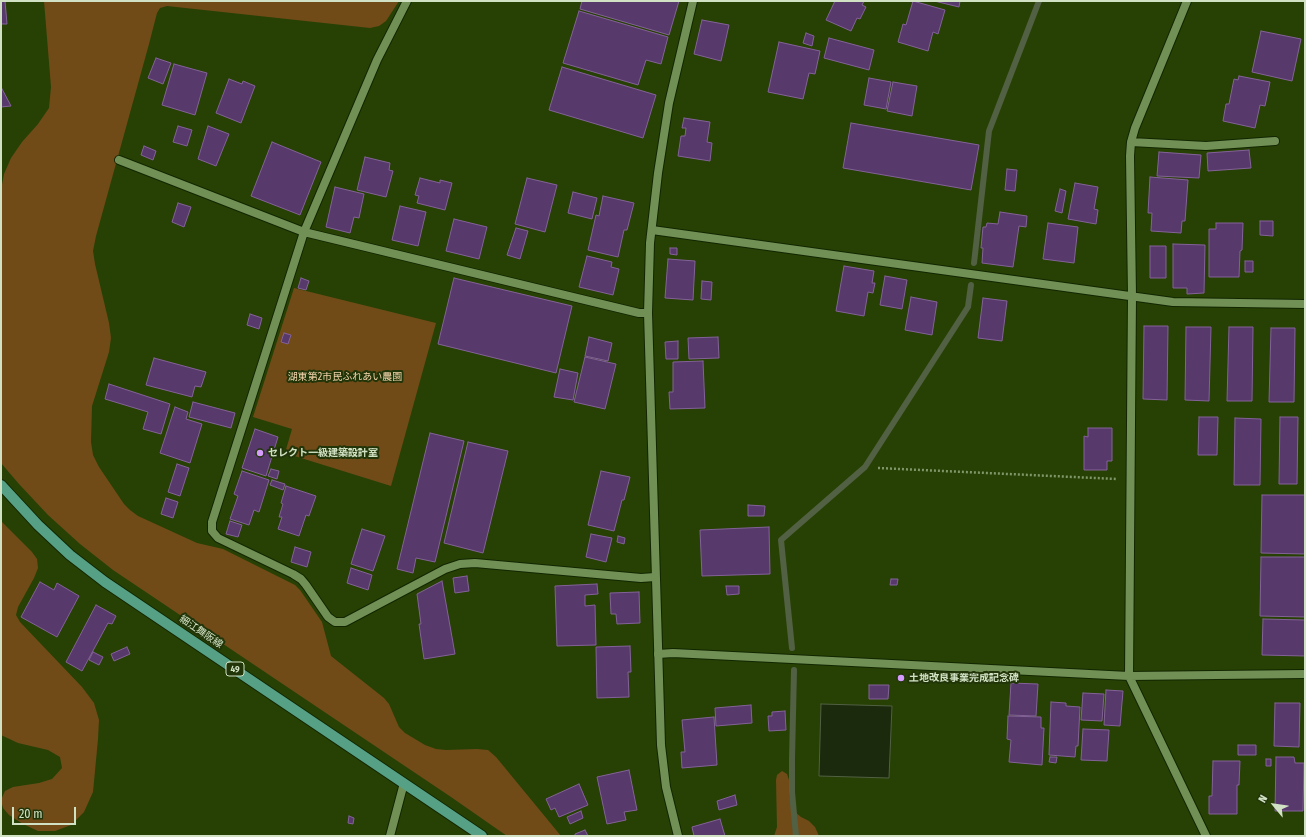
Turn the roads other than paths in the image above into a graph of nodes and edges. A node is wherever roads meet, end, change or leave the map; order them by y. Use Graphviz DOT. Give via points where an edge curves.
graph roads {
  1 [pos="407,1"];
  2 [pos="693,1"];
  3 [pos="1187,1"];
  4 [pos="1275,141"];
  5 [pos="1131,142"];
  6 [pos="119,160"];
  7 [pos="652,230"];
  8 [pos="304,232"];
  9 [pos="1132,296"];
  10 [pos="1305,304"];
  11 [pos="648,313"];
  12 [pos="1,485"];
  13 [pos="656,577"];
  14 [pos="658,654"];
  15 [pos="1305,674"];
  16 [pos="1129,676"];
  17 [pos="404,783"];
  18 [pos="390,836"];
  19 [pos="482,836"];
  20 [pos="678,836"];
  21 [pos="1206,836"];
  1 -- 8 [label="street" via="377,60"];
  2 -- 7 [label="street" via="669,103"];
  3 -- 5 [label="street"];
  4 -- 5 [label="street" via="1206,146"];
  5 -- 9 [label="street"];
  6 -- 8 [label="street"];
  7 -- 9 [label="street"];
  7 -- 11 [label="street"];
  8 -- 11 [label="street" via="639,313"];
  8 -- 13 [label="street" via="212,522 212,531 218,538 300,578 328,617 336,622 344,622 460,564 640,578"];
  9 -- 10 [label="street" via="1173,302"];
  9 -- 16 [label="street"];
  11 -- 13 [label="street"];
  12 -- 17 [label="main road, 細江舞阪線 / 49" via="70,555 105,582"];
  13 -- 14 [label="street"];
  14 -- 16 [label="street"];
  14 -- 20 [label="street" via="662,766"];
  15 -- 16 [label="street"];
  16 -- 21 [label="street"];
  17 -- 18 [label="street"];
  17 -- 19 [label="main road, 細江舞阪線 / 49"];
}
